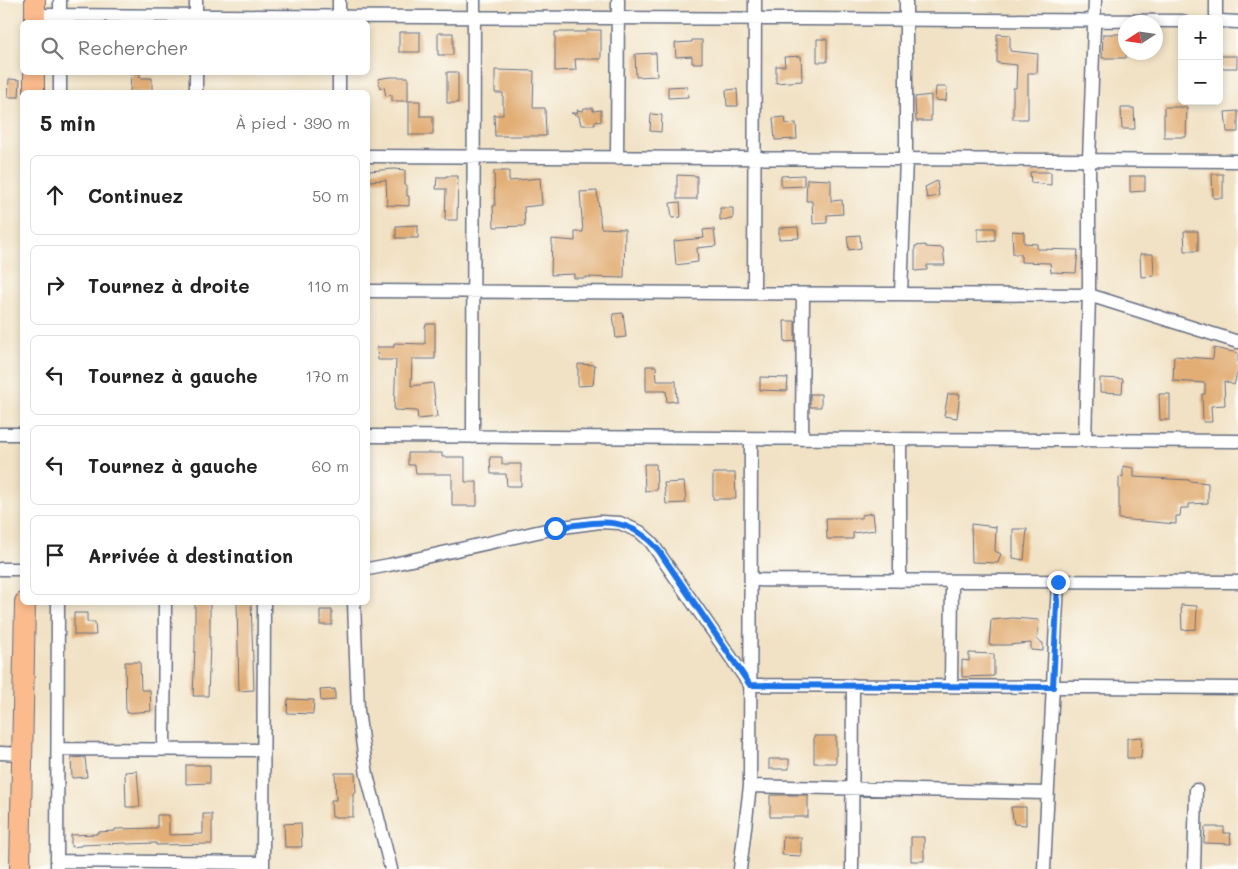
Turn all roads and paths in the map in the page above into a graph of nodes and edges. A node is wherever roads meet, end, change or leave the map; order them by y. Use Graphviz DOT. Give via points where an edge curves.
graph roads {
  1 [pos="60,0"];
  2 [pos="196,0"];
  3 [pos="339,0"];
  4 [pos="474,0"];
  5 [pos="618,0"];
  6 [pos="755,0"];
  7 [pos="906,0"];
  8 [pos="1095,0"];
  9 [pos="1216,0"];
  10 [pos="35,12"];
  11 [pos="1216,15"];
  12 [pos="474,17"];
  13 [pos="618,18"];
  14 [pos="60,19"];
  15 [pos="196,19"];
  16 [pos="339,19"];
  17 [pos="755,19"];
  18 [pos="906,20"];
  19 [pos="1093,21"];
  20 [pos="1178,21"];
  21 [pos="1223,22"];
  22 [pos="1238,22"];
  23 [pos="34,75"];
  24 [pos="60,75"];
  25 [pos="196,75"];
  26 [pos="339,75"];
  27 [pos="34,90"];
  28 [pos="60,90"];
  29 [pos="196,90"];
  30 [pos="339,90"];
  31 [pos="370,156"];
  32 [pos="474,157"];
  33 [pos="618,158"];
  34 [pos="754,158"];
  35 [pos="906,159"];
  36 [pos="1089,160"];
  37 [pos="1238,161"];
  38 [pos="370,291"];
  39 [pos="474,292"];
  40 [pos="754,293"];
  41 [pos="802,294"];
  42 [pos="901,294"];
  43 [pos="1089,295"];
  44 [pos="1238,342"];
  45 [pos="0,434"];
  46 [pos="20,434"];
  47 [pos="370,436"];
  48 [pos="473,437"];
  49 [pos="751,439"];
  50 [pos="802,439"];
  51 [pos="900,440"];
  52 [pos="1085,441"];
  53 [pos="1238,442"];
  54 [pos="0,569"];
  55 [pos="20,569"];
  56 [pos="370,569"];
  57 [pos="751,580"];
  58 [pos="900,580"];
  59 [pos="952,581"];
  60 [pos="1058,582"];
  61 [pos="1238,582"];
  62 [pos="25,605"];
  63 [pos="58,605"];
  64 [pos="165,605"];
  65 [pos="264,605"];
  66 [pos="354,605"];
  67 [pos="750,685"];
  68 [pos="853,685"];
  69 [pos="951,686"];
  70 [pos="1053,687"];
  71 [pos="1238,688"];
  72 [pos="58,749"];
  73 [pos="164,749"];
  74 [pos="263,750"];
  75 [pos="0,753"];
  76 [pos="22,754"];
  77 [pos="750,786"];
  78 [pos="852,789"];
  79 [pos="1196,790"];
  80 [pos="1047,793"];
  81 [pos="57,865"];
  82 [pos="263,866"];
  83 [pos="20,869"];
  84 [pos="391,869"];
  85 [pos="740,869"];
  86 [pos="852,869"];
  87 [pos="1044,869"];
  88 [pos="1194,869"];
  1 -- 14 [label="street"];
  2 -- 15 [label="street"];
  3 -- 16 [label="street"];
  4 -- 12 [label="street"];
  5 -- 13 [label="street"];
  6 -- 17 [label="street"];
  7 -- 18 [label="street"];
  8 -- 19 [label="street"];
  9 -- 11 [label="street"];
  10 -- 14 [label="street"];
  12 -- 13 [label="street"];
  12 -- 16 [label="street"];
  12 -- 32 [label="street"];
  13 -- 17 [label="street"];
  13 -- 33 [label="street"];
  14 -- 15 [label="street"];
  15 -- 16 [label="street"];
  17 -- 18 [label="street"];
  17 -- 34 [label="street"];
  18 -- 19 [label="street"];
  18 -- 35 [label="street"];
  19 -- 20 [label="street"];
  19 -- 36 [label="street"];
  21 -- 22 [label="street"];
  23 -- 27 [label="main road"];
  24 -- 28 [label="street"];
  25 -- 29 [label="street"];
  26 -- 30 [label="street"];
  31 -- 32 [label="street"];
  32 -- 33 [label="street"];
  32 -- 39 [label="street"];
  33 -- 34 [label="street"];
  34 -- 35 [label="street"];
  34 -- 40 [label="street"];
  35 -- 36 [label="street"];
  35 -- 42 [label="street"];
  36 -- 37 [label="street"];
  36 -- 43 [label="street"];
  38 -- 39 [label="street"];
  39 -- 40 [label="street"];
  39 -- 48 [label="street"];
  40 -- 41 [label="street"];
  41 -- 42 [label="street"];
  41 -- 50 [label="street"];
  42 -- 43 [label="street"];
  43 -- 44 [label="street"];
  43 -- 52 [label="street"];
  45 -- 46 [label="street"];
  47 -- 48 [label="street"];
  48 -- 49 [label="street"];
  49 -- 50 [label="street"];
  49 -- 57 [label="street"];
  50 -- 51 [label="street"];
  51 -- 52 [label="street"];
  51 -- 58 [label="street"];
  52 -- 53 [label="street"];
  54 -- 55 [label="street"];
  56 -- 67 [label="street" via="555,528 600,522 620,523 640,532 651,542"];
  57 -- 58 [label="street"];
  57 -- 67 [label="street"];
  58 -- 59 [label="street"];
  59 -- 60 [label="street"];
  59 -- 69 [label="street"];
  60 -- 61 [label="street"];
  60 -- 70 [label="street"];
  62 -- 76 [label="main road"];
  63 -- 72 [label="street"];
  64 -- 73 [label="street"];
  65 -- 74 [label="street"];
  66 -- 84 [label="street" via="358,711 367,775"];
  67 -- 68 [label="street"];
  67 -- 77 [label="street"];
  68 -- 69 [label="street"];
  68 -- 78 [label="street"];
  69 -- 70 [label="street"];
  70 -- 71 [label="street"];
  70 -- 80 [label="street"];
  72 -- 73 [label="street"];
  72 -- 81 [label="street"];
  73 -- 74 [label="street"];
  74 -- 82 [label="street"];
  75 -- 76 [label="street"];
  76 -- 83 [label="main road"];
  77 -- 78 [label="street"];
  77 -- 85 [label="street"];
  78 -- 80 [label="street"];
  78 -- 86 [label="street"];
  79 -- 88 [label="street"];
  80 -- 87 [label="street"];
  81 -- 82 [label="street"];
}
